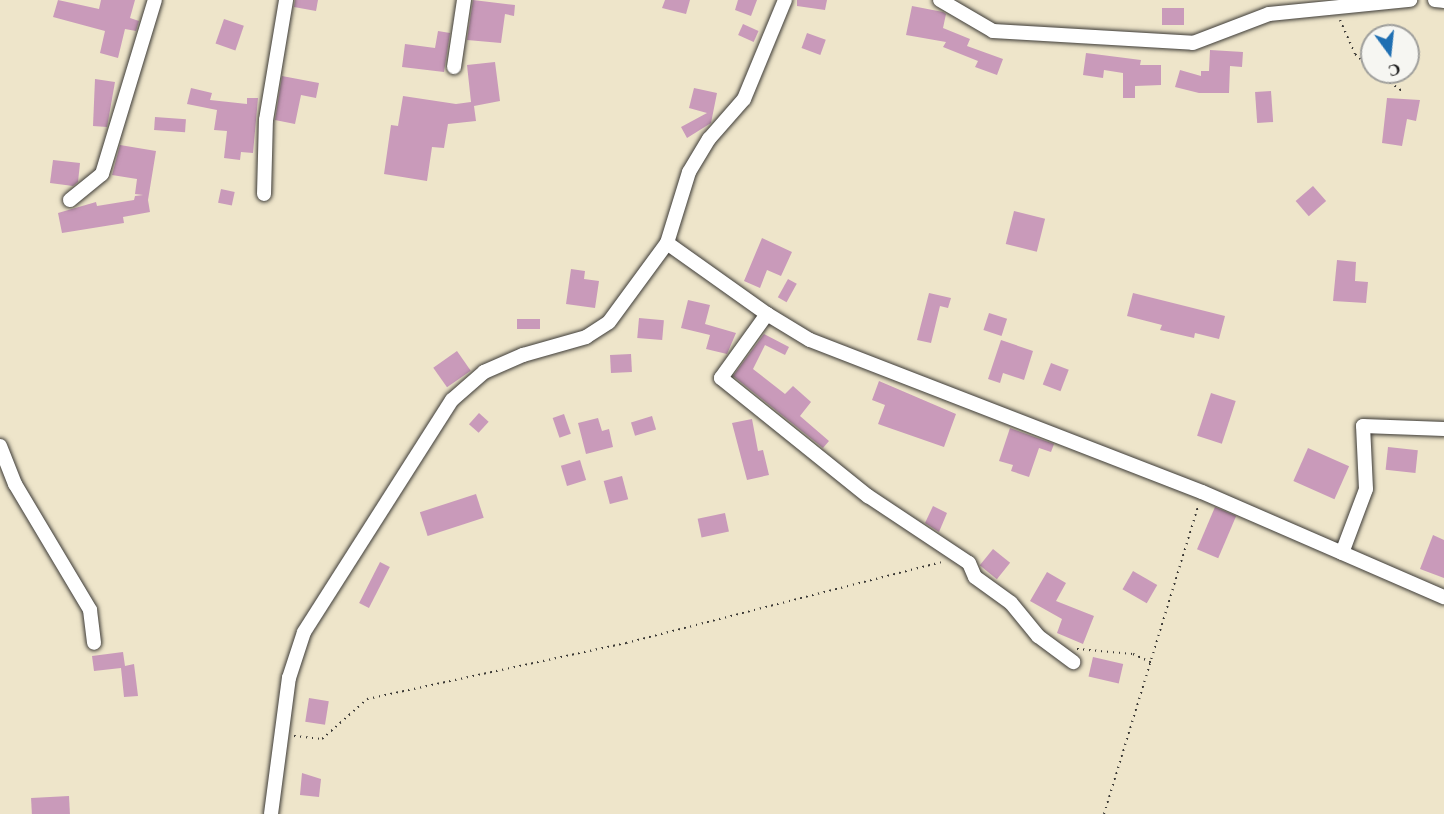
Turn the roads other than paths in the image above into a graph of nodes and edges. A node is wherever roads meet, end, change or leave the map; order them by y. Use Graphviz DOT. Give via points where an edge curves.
graph roads {
  1 [pos="155,0"];
  2 [pos="286,0"];
  3 [pos="464,0"];
  4 [pos="785,0"];
  5 [pos="940,0"];
  6 [pos="1410,0"];
  7 [pos="1435,0"];
  8 [pos="1444,1"];
  9 [pos="454,67"];
  10 [pos="264,194"];
  11 [pos="69,200"];
  12 [pos="667,243"];
  13 [pos="767,314"];
  14 [pos="1444,429"];
  15 [pos="0,446"];
  16 [pos="1342,553"];
  17 [pos="1444,597"];
  18 [pos="94,643"];
  19 [pos="1073,662"];
  20 [pos="271,814"];
  1 -- 11 [label="street" via="102,174"];
  2 -- 10 [label="street" via="266,120"];
  3 -- 9 [label="street"];
  4 -- 12 [label="street" via="744,99 709,139 689,172"];
  5 -- 6 [label="street" via="993,31 1193,43 1269,14"];
  7 -- 8 [label="street"];
  12 -- 13 [label="street"];
  12 -- 20 [label="street" via="609,322 586,337 523,354 494,368 452,400 297,647"];
  13 -- 16 [label="street" via="810,339 1202,492"];
  13 -- 19 [label="street" via="721,378 868,496 969,563 975,577 1011,603 1038,636"];
  14 -- 16 [label="street" via="1363,426 1366,489"];
  15 -- 18 [label="street" via="15,484 90,610"];
  16 -- 17 [label="street"];
}
